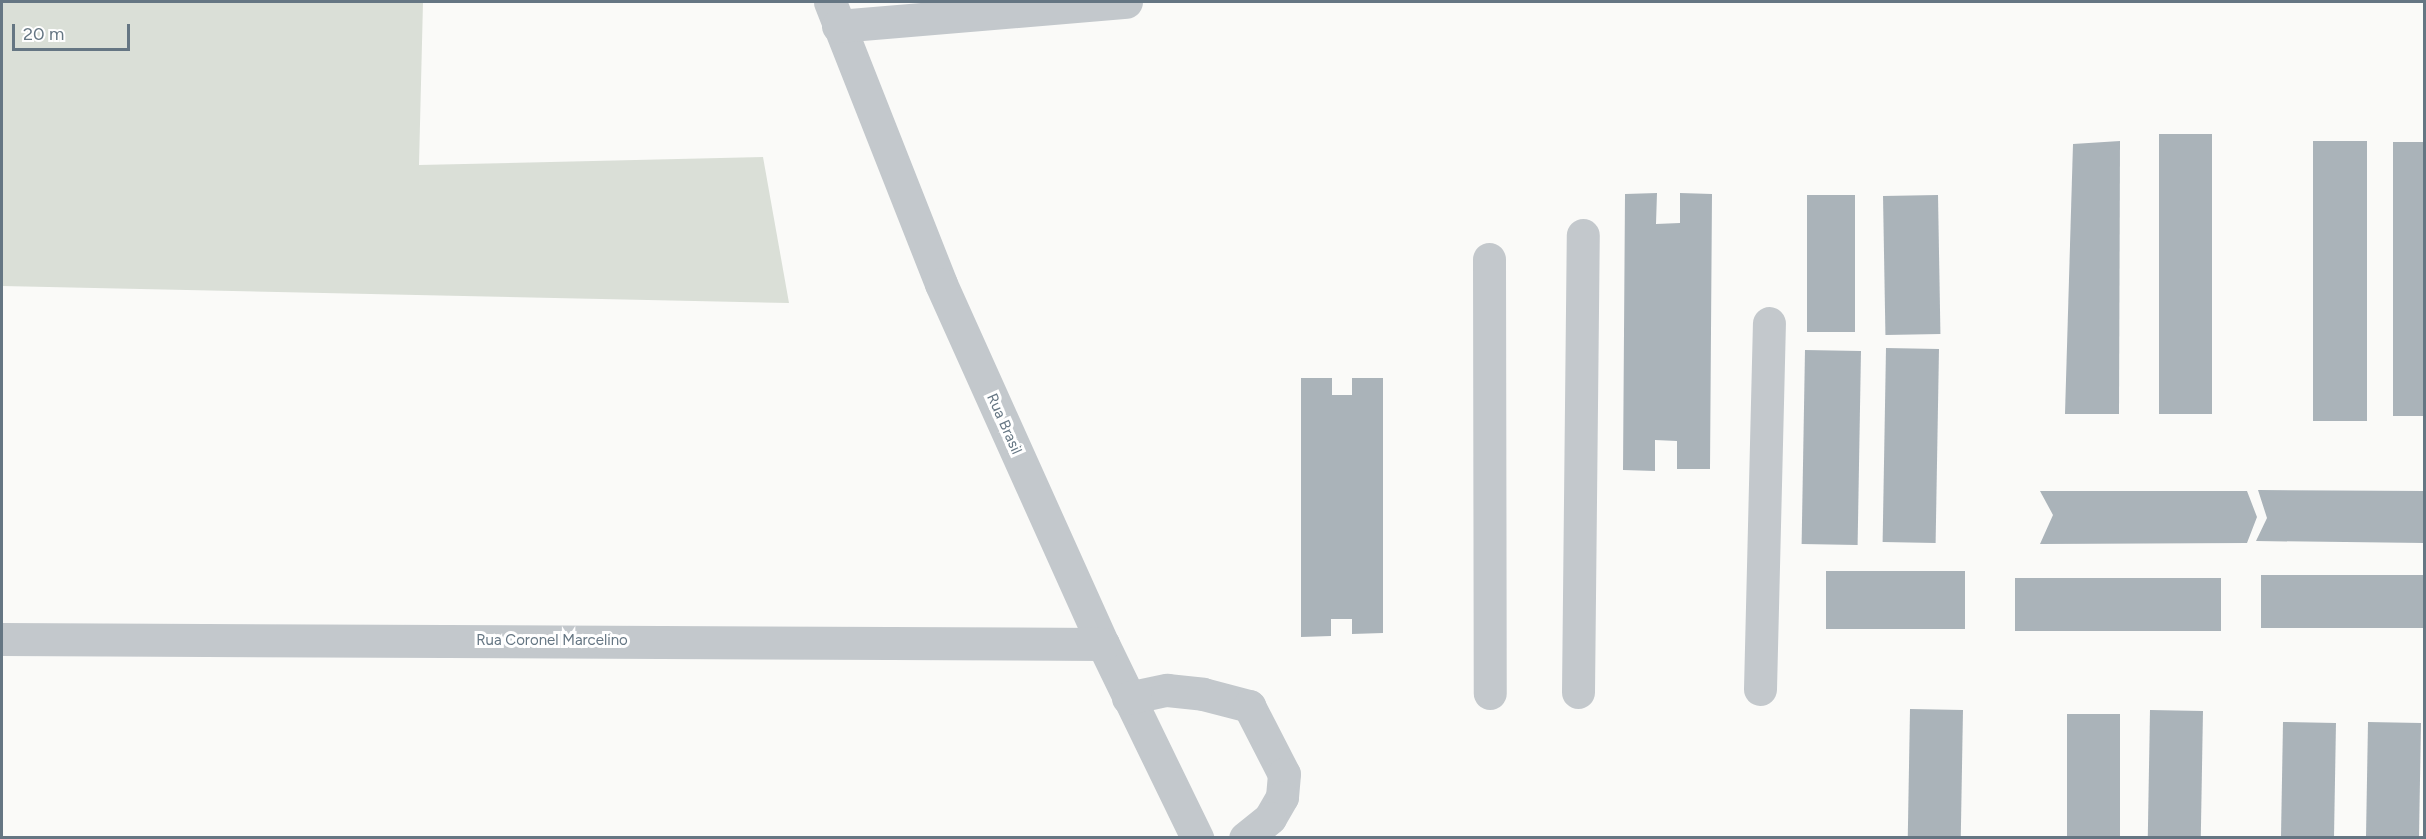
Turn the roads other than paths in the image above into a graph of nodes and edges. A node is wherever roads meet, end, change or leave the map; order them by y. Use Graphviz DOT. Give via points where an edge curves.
graph roads {
  1 [pos="1126,2"];
  2 [pos="834,14"];
  3 [pos="1582,235"];
  4 [pos="1489,259"];
  5 [pos="1768,323"];
  6 [pos="2,639"];
  7 [pos="1103,644"];
  8 [pos="1760,689"];
  9 [pos="1578,692"];
  10 [pos="1491,693"];
  11 [pos="1128,698"];
  12 [pos="1197,837"];
  13 [pos="1245,837"];
  1 -- 2 [label="street"];
  2 -- 7 [label="street, Rua Brasil" via="941,284"];
  3 -- 9 [label="street"];
  4 -- 10 [label="street"];
  5 -- 8 [label="street"];
  6 -- 7 [label="street, Rua Coronel Marcelino"];
  7 -- 11 [label="street, Rua Brasil"];
  11 -- 12 [label="street, Rua Brasil"];
  11 -- 13 [label="street" via="1167,690 1249,706 1284,774 1282,797 1270,818"];
}
